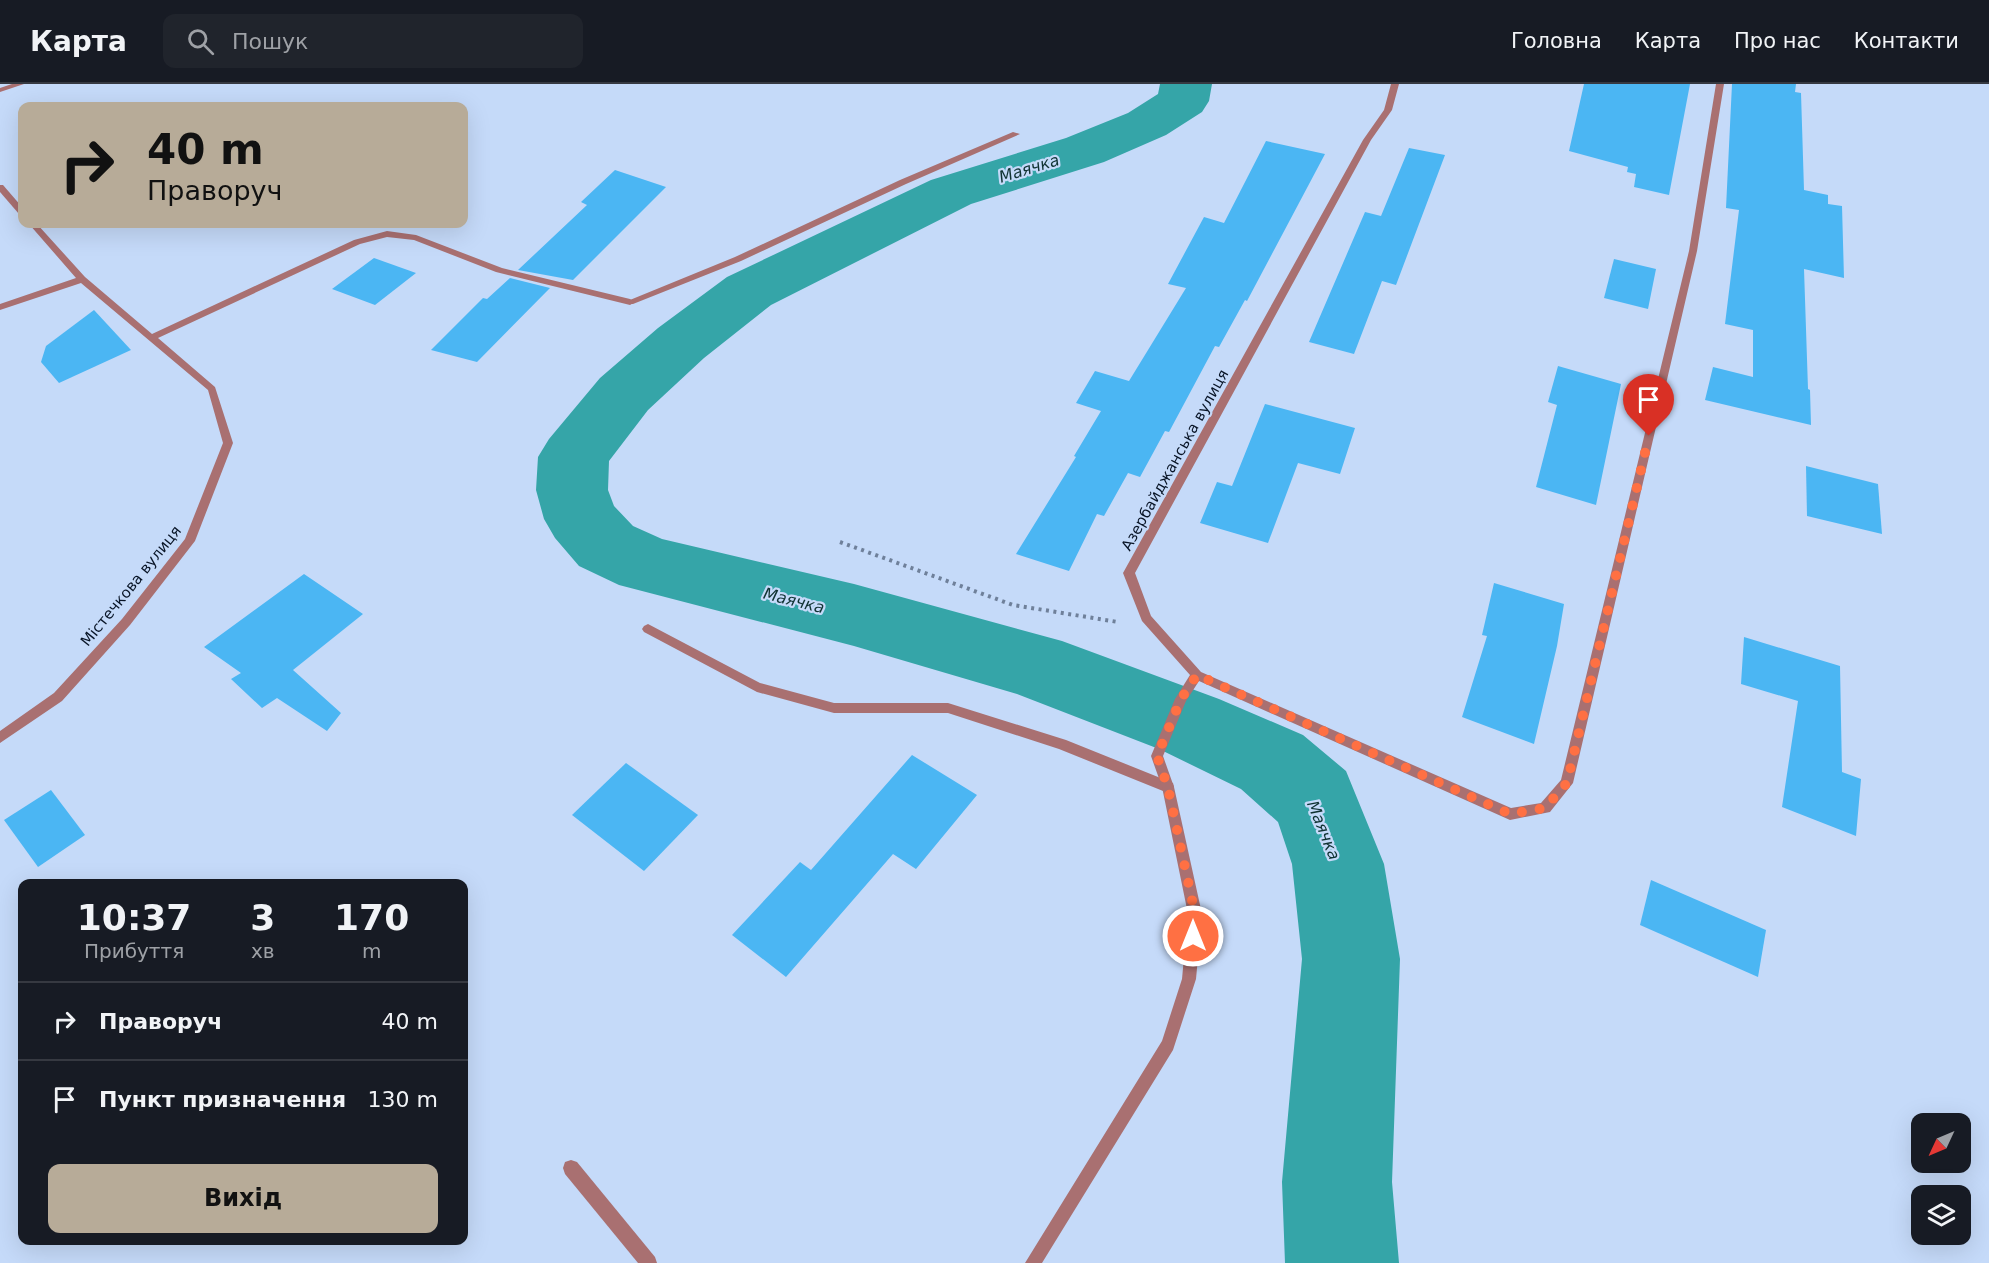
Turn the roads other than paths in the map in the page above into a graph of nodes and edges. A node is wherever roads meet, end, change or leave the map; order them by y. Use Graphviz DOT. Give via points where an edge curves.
graph roads {
  1 [pos="20,84"];
  2 [pos="1395,84"];
  3 [pos="1720,84"];
  4 [pos="0,90"];
  5 [pos="1016,134"];
  6 [pos="0,187"];
  7 [pos="18,207"];
  8 [pos="37,228"];
  9 [pos="82,279"];
  10 [pos="0,307"];
  11 [pos="153,337"];
  12 [pos="648,629"];
  13 [pos="1197,675"];
  14 [pos="0,738"];
  15 [pos="1168,788"];
  16 [pos="571,1168"];
  17 [pos="649,1263"];
  18 [pos="1033,1263"];
  1 -- 4 [label="street"];
  2 -- 13 [label="street, Азербайджанська вулиця" via="1388,110 1130,573 1146,618"];
  3 -- 13 [label="street, Азербайджанська вулиця" via="1693,251 1567,783 1545,808 1510,814"];
  5 -- 11 [label="street" via="738,259 630,302 499,270 416,238 387,234 357,242"];
  6 -- 7 [label="street"];
  8 -- 9 [label="street, Містечкова вулиця"];
  9 -- 10 [label="street"];
  9 -- 11 [label="street, Містечкова вулиця"];
  11 -- 14 [label="street, Містечкова вулиця" via="212,389 228,443 190,541 126,622 58,697"];
  12 -- 15 [label="street" via="757,687 834,708 948,708 1062,744"];
  13 -- 15 [label="street" via="1181,699 1157,756"];
  15 -- 18 [label="street" via="1195,914 1189,979 1168,1045"];
  16 -- 17 [label="street"];
}
